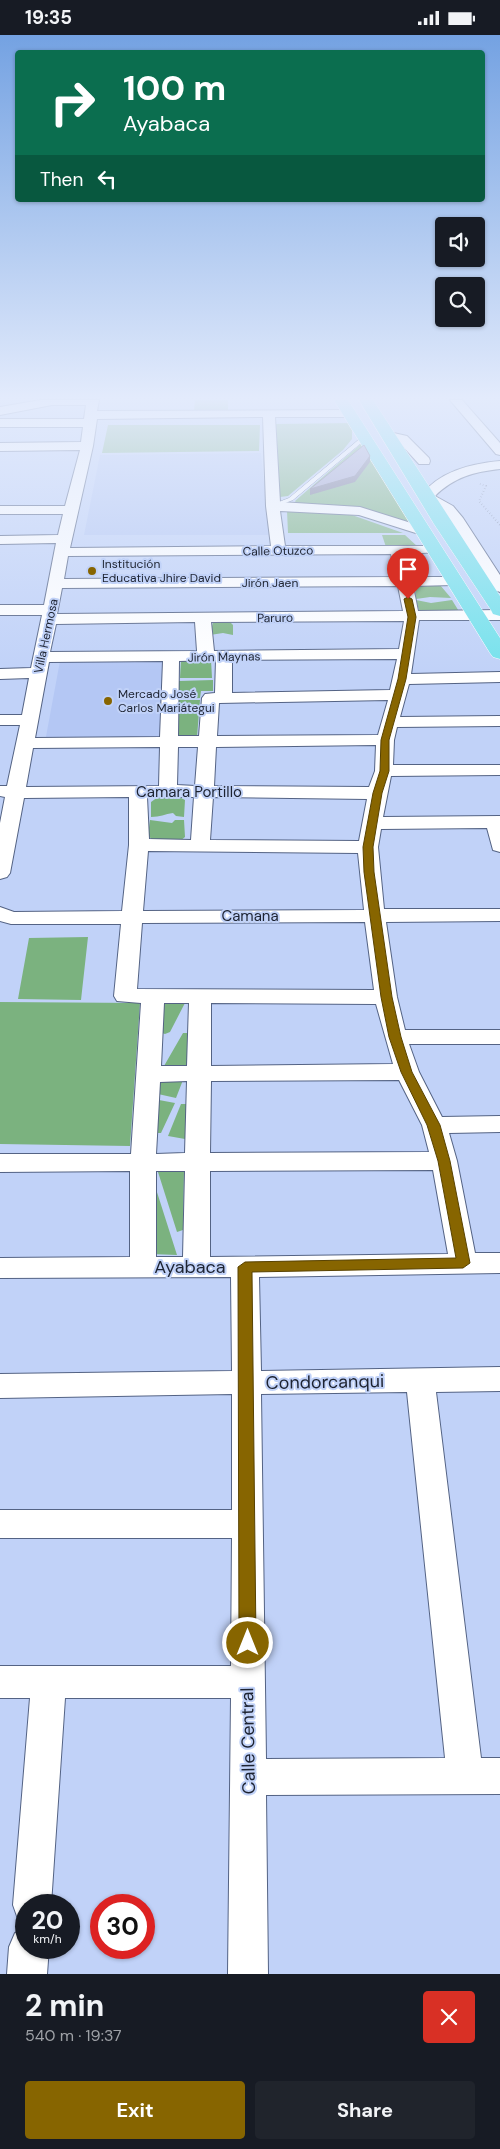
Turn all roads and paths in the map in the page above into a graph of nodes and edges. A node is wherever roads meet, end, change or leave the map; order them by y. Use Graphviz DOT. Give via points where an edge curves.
graph roads {
  1 [pos="77,490"];
  2 [pos="272,490"];
  3 [pos="301,490"];
  4 [pos="397,490"];
  5 [pos="423,490"];
  6 [pos="433,490"];
  7 [pos="484,490"];
  8 [pos="427,497"];
  9 [pos="273,506"];
  10 [pos="0,510"];
  11 [pos="72,510"];
  12 [pos="500,525"];
  13 [pos="422,531"];
  14 [pos="0,540"];
  15 [pos="63,545"];
  16 [pos="434,549"];
  17 [pos="397,550"];
  18 [pos="279,551"];
  19 [pos="253,552"];
  20 [pos="454,581"];
  21 [pos="404,582"];
  22 [pos="227,583"];
  23 [pos="258,583"];
  24 [pos="57,584"];
  25 [pos="500,587"];
  26 [pos="0,610"];
  27 [pos="500,610"];
  28 [pos="50,614"];
  29 [pos="500,615"];
  30 [pos="475,616"];
  31 [pos="412,617"];
  32 [pos="261,618"];
  33 [pos="204,619"];
  34 [pos="236,619"];
  35 [pos="500,653"];
  36 [pos="407,654"];
  37 [pos="244,656"];
  38 [pos="171,657"];
  39 [pos="206,657"];
  40 [pos="224,657"];
  41 [pos="39,665"];
  42 [pos="0,674"];
  43 [pos="500,677"];
  44 [pos="400,687"];
  45 [pos="223,698"];
  46 [pos="0,720"];
  47 [pos="500,721"];
  48 [pos="387,731"];
  49 [pos="26,732"];
  50 [pos="0,735"];
  51 [pos="170,743"];
  52 [pos="206,743"];
  53 [pos="500,769"];
  54 [pos="384,771"];
  55 [pos="168,791"];
  56 [pos="7,792"];
  57 [pos="138,792"];
  58 [pos="204,792"];
  59 [pos="377,793"];
  60 [pos="498,822"];
  61 [pos="371,823"];
  62 [pos="139,845"];
  63 [pos="200,846"];
  64 [pos="500,846"];
  65 [pos="368,847"];
  66 [pos="0,873"];
  67 [pos="0,913"];
  68 [pos="500,915"];
  69 [pos="377,916"];
  70 [pos="132,917"];
  71 [pos="154,996"];
  72 [pos="200,996"];
  73 [pos="386,997"];
  74 [pos="395,1037"];
  75 [pos="500,1037"];
  76 [pos="406,1072"];
  77 [pos="148,1075"];
  78 [pos="199,1075"];
  79 [pos="500,1124"];
  80 [pos="434,1125"];
  81 [pos="444,1161"];
  82 [pos="143,1162"];
  83 [pos="197,1162"];
  84 [pos="0,1163"];
  85 [pos="463,1263"];
  86 [pos="500,1263"];
  87 [pos="142,1267"];
  88 [pos="196,1267"];
  89 [pos="245,1267"];
  90 [pos="0,1268"];
  91 [pos="500,1379"];
  92 [pos="420,1381"];
  93 [pos="247,1383"];
  94 [pos="0,1386"];
  95 [pos="0,1524"];
  96 [pos="248,1524"];
  97 [pos="0,1682"];
  98 [pos="49,1682"];
  99 [pos="247,1682"];
  100 [pos="465,1776"];
  101 [pos="500,1776"];
  102 [pos="249,1777"];
  103 [pos="33,1894"];
  104 [pos="28,1959"];
  105 [pos="27,1974"];
  106 [pos="248,1974"];
  1 -- 11 [label="street, Villa Hermosa"];
  2 -- 9 [label="street"];
  3 -- 9 [label="lane" via="291,499"];
  4 -- 13 [label="main road"];
  5 -- 8 [label="main road"];
  6 -- 8 [label="street"];
  7 -- 12 [label="path" via="480,501"];
  8 -- 25 [label="street" via="448,509 456,518"];
  8 -- 27 [label="main road"];
  9 -- 13 [label="street" via="360,511"];
  9 -- 18 [label="street"];
  10 -- 11 [label="street"];
  11 -- 15 [label="street, Villa Hermosa"];
  13 -- 16 [label="main road"];
  14 -- 15 [label="street, Calle Otuzco"];
  15 -- 19 [label="street, Calle Otuzco"];
  15 -- 24 [label="street, Villa Hermosa"];
  16 -- 17 [label="street, Calle Otuzco"];
  16 -- 20 [label="main road"];
  17 -- 18 [label="street, Calle Otuzco"];
  17 -- 21 [label="street"];
  18 -- 19 [label="street, Calle Otuzco"];
  19 -- 23 [label="street"];
  20 -- 21 [label="street, Jirón Jaen"];
  20 -- 30 [label="main road"];
  21 -- 23 [label="street, Jirón Jaen"];
  21 -- 31 [label="street"];
  22 -- 23 [label="street, Jirón Jaen"];
  22 -- 24 [label="street, Jirón Jaen"];
  22 -- 34 [label="street"];
  23 -- 32 [label="street"];
  24 -- 28 [label="street, Villa Hermosa"];
  26 -- 28 [label="street, Paruro"];
  28 -- 33 [label="street, Paruro"];
  28 -- 41 [label="street, Villa Hermosa"];
  29 -- 30 [label="street, Paruro"];
  30 -- 31 [label="street, Paruro"];
  30 -- 35 [label="main road"];
  31 -- 32 [label="street, Paruro"];
  31 -- 36 [label="street"];
  32 -- 34 [label="street, Paruro"];
  33 -- 34 [label="street, Paruro"];
  33 -- 39 [label="street"];
  34 -- 37 [label="street"];
  36 -- 37 [label="street, Jirón Maynas"];
  36 -- 44 [label="street"];
  37 -- 40 [label="street, Jirón Maynas"];
  38 -- 39 [label="street, Jirón Maynas"];
  38 -- 41 [label="street, Jirón Maynas"];
  38 -- 51 [label="street"];
  39 -- 40 [label="street, Jirón Maynas"];
  40 -- 45 [label="street"];
  41 -- 42 [label="street, Jirón Maynas"];
  41 -- 49 [label="street, Villa Hermosa"];
  43 -- 44 [label="street"];
  44 -- 45 [label="street"];
  44 -- 48 [label="street"];
  45 -- 52 [label="street" via="211,698"];
  46 -- 49 [label="street"];
  47 -- 48 [label="street"];
  48 -- 52 [label="street"];
  48 -- 54 [label="street"];
  49 -- 50 [label="street"];
  49 -- 51 [label="street"];
  49 -- 56 [label="street, Villa Hermosa"];
  51 -- 52 [label="street"];
  51 -- 55 [label="street"];
  52 -- 58 [label="street"];
  53 -- 54 [label="street"];
  54 -- 59 [label="street"];
  55 -- 57 [label="street, Camara Portillo"];
  55 -- 58 [label="street, Camara Portillo"];
  56 -- 57 [label="street, Camara Portillo"];
  56 -- 66 [label="street, Villa Hermosa"];
  57 -- 62 [label="street"];
  58 -- 59 [label="street, Camara Portillo"];
  58 -- 63 [label="street"];
  59 -- 61 [label="street"];
  60 -- 61 [label="street"];
  60 -- 64 [label="street"];
  61 -- 65 [label="street"];
  62 -- 63 [label="street"];
  62 -- 70 [label="street"];
  63 -- 65 [label="street"];
  65 -- 69 [label="street"];
  67 -- 70 [label="street, Camana" via="11,917"];
  68 -- 69 [label="street, Camana"];
  69 -- 70 [label="street, Camana"];
  69 -- 73 [label="street"];
  70 -- 71 [label="street" via="125,996"];
  71 -- 72 [label="street"];
  71 -- 77 [label="street"];
  72 -- 73 [label="street"];
  72 -- 78 [label="street"];
  73 -- 74 [label="street"];
  74 -- 75 [label="street"];
  74 -- 76 [label="street"];
  76 -- 78 [label="street"];
  76 -- 80 [label="street"];
  77 -- 78 [label="street"];
  77 -- 82 [label="street"];
  78 -- 83 [label="street"];
  79 -- 80 [label="street"];
  80 -- 81 [label="street"];
  81 -- 83 [label="street"];
  81 -- 85 [label="street"];
  82 -- 83 [label="street"];
  82 -- 84 [label="street"];
  82 -- 87 [label="street"];
  83 -- 88 [label="street"];
  85 -- 86 [label="street, Ayabaca"];
  85 -- 89 [label="street, Ayabaca"];
  87 -- 88 [label="street, Ayabaca"];
  87 -- 90 [label="street, Ayabaca"];
  88 -- 89 [label="street, Ayabaca"];
  89 -- 93 [label="street, Calle Central"];
  91 -- 92 [label="street, Condorcanqui"];
  92 -- 93 [label="street, Condorcanqui"];
  92 -- 100 [label="street"];
  93 -- 94 [label="street, Condorcanqui"];
  93 -- 96 [label="street, Calle Central"];
  95 -- 96 [label="street"];
  96 -- 99 [label="street, Calle Central"];
  97 -- 98 [label="street"];
  98 -- 99 [label="street"];
  98 -- 103 [label="street"];
  99 -- 102 [label="street, Calle Central"];
  100 -- 101 [label="street"];
  100 -- 102 [label="street"];
  102 -- 106 [label="street, Calle Central"];
  104 -- 105 [label="street"];
}
